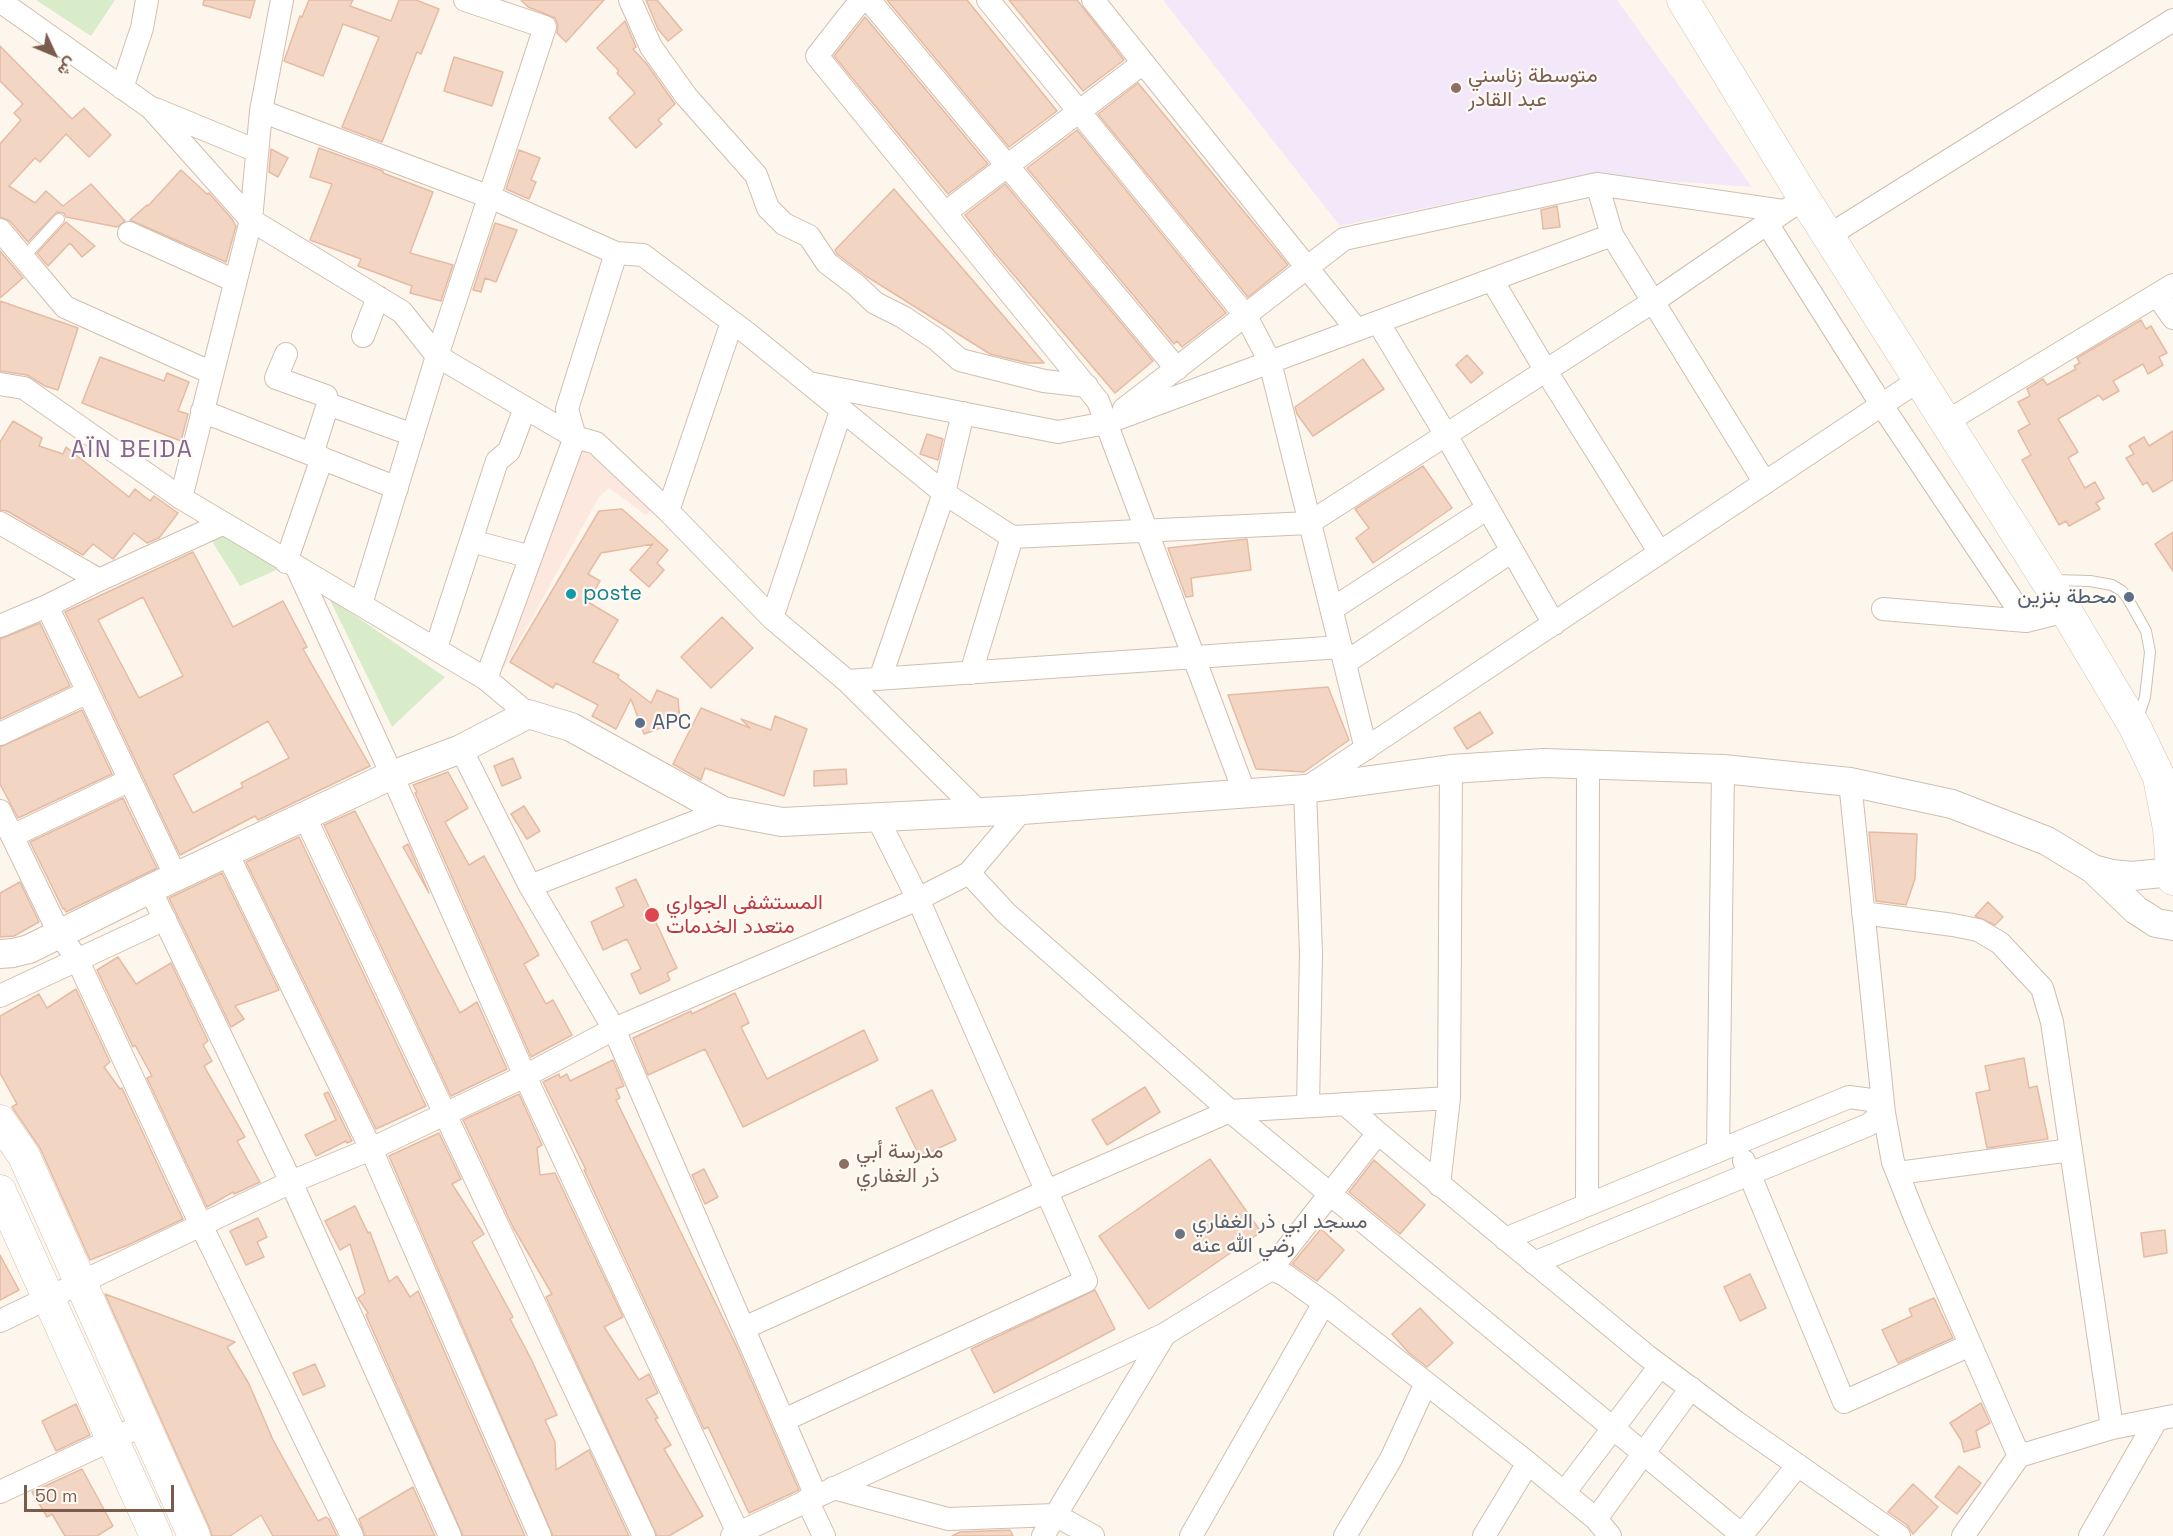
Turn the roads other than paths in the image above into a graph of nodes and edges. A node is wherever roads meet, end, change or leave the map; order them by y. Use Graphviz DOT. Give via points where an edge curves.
graph roads {
  1 [pos="147,0"];
  2 [pos="282,0"];
  3 [pos="465,0"];
  4 [pos="630,0"];
  5 [pos="861,0"];
  6 [pos="869,0"];
  7 [pos="988,0"];
  8 [pos="1093,0"];
  9 [pos="1683,0"];
  10 [pos="0,1"];
  11 [pos="2173,20"];
  12 [pos="1143,63"];
  13 [pos="122,88"];
  14 [pos="151,108"];
  15 [pos="261,111"];
  16 [pos="1078,112"];
  17 [pos="257,151"];
  18 [pos="1008,165"];
  19 [pos="1597,184"];
  20 [pos="490,196"];
  21 [pos="1785,211"];
  22 [pos="945,213"];
  23 [pos="59,219"];
  24 [pos="251,220"];
  25 [pos="0,230"];
  26 [pos="129,233"];
  27 [pos="1612,235"];
  28 [pos="1828,236"];
  29 [pos="616,253"];
  30 [pos="24,257"];
  31 [pos="1308,268"];
  32 [pos="1492,280"];
  33 [pos="236,281"];
  34 [pos="2165,290"];
  35 [pos="378,297"];
  36 [pos="1654,301"];
  37 [pos="1246,316"];
  38 [pos="2173,318"];
  39 [pos="732,322"];
  40 [pos="1368,326"];
  41 [pos="363,336"];
  42 [pos="286,354"];
  43 [pos="436,356"];
  44 [pos="1270,362"];
  45 [pos="1177,369"];
  46 [pos="1546,371"];
  47 [pos="212,373"];
  48 [pos="1919,380"];
  49 [pos="807,382"];
  50 [pos="0,384"];
  51 [pos="1087,387"];
  52 [pos="328,404"];
  53 [pos="1881,404"];
  54 [pos="525,408"];
  55 [pos="202,411"];
  56 [pos="841,411"];
  57 [pos="963,413"];
  58 [pos="1946,422"];
  59 [pos="1106,423"];
  60 [pos="413,435"];
  61 [pos="1446,435"];
  62 [pos="575,437"];
  63 [pos="317,456"];
  64 [pos="1765,483"];
  65 [pos="397,488"];
  66 [pos="944,493"];
  67 [pos="181,498"];
  68 [pos="1488,508"];
  69 [pos="668,511"];
  70 [pos="0,523"];
  71 [pos="1309,523"];
  72 [pos="222,524"];
  73 [pos="1146,531"];
  74 [pos="1012,537"];
  75 [pos="471,541"];
  76 [pos="1512,551"];
  77 [pos="1660,553"];
  78 [pos="531,557"];
  79 [pos="291,565"];
  80 [pos="99,580"];
  81 [pos="2047,580"];
  82 [pos="361,604"];
  83 [pos="47,606"];
  84 [pos="1332,609"];
  85 [pos="1883,609"];
  86 [pos="2066,611"];
  87 [pos="771,618"];
  88 [pos="2025,621"];
  89 [pos="1554,624"];
  90 [pos="0,626"];
  91 [pos="436,648"];
  92 [pos="1343,655"];
  93 [pos="1193,658"];
  94 [pos="971,673"];
  95 [pos="486,679"];
  96 [pos="880,679"];
  97 [pos="847,681"];
  98 [pos="88,692"];
  99 [pos="528,714"];
  100 [pos="2135,727"];
  101 [pos="0,734"];
  102 [pos="461,749"];
  103 [pos="1366,749"];
  104 [pos="1588,765"];
  105 [pos="1451,769"];
  106 [pos="1723,769"];
  107 [pos="392,775"];
  108 [pos="130,780"];
  109 [pos="1850,782"];
  110 [pos="1305,789"];
  111 [pos="1245,794"];
  112 [pos="1022,810"];
  113 [pos="0,811"];
  114 [pos="723,811"];
  115 [pos="980,812"];
  116 [pos="305,817"];
  117 [pos="877,817"];
  118 [pos="12,836"];
  119 [pos="227,853"];
  120 [pos="2093,868"];
  121 [pos="2172,872"];
  122 [pos="969,873"];
  123 [pos="176,877"];
  124 [pos="2173,879"];
  125 [pos="530,886"];
  126 [pos="150,889"];
  127 [pos="918,899"];
  128 [pos="1863,913"];
  129 [pos="165,919"];
  130 [pos="2173,926"];
  131 [pos="60,935"];
  132 [pos="0,954"];
  133 [pos="77,959"];
  134 [pos="0,996"];
  135 [pos="614,1029"];
  136 [pos="525,1076"];
  137 [pos="1449,1098"];
  138 [pos="1345,1104"];
  139 [pos="1308,1106"];
  140 [pos="1230,1111"];
  141 [pos="446,1113"];
  142 [pos="1884,1113"];
  143 [pos="0,1121"];
  144 [pos="1378,1133"];
  145 [pos="1728,1147"];
  146 [pos="371,1149"];
  147 [pos="2071,1150"];
  148 [pos="1898,1173"];
  149 [pos="1749,1174"];
  150 [pos="291,1182"];
  151 [pos="1439,1185"];
  152 [pos="0,1191"];
  153 [pos="1047,1191"];
  154 [pos="1329,1193"];
  155 [pos="1587,1205"];
  156 [pos="201,1225"];
  157 [pos="1505,1239"];
  158 [pos="1534,1263"];
  159 [pos="1271,1269"];
  160 [pos="80,1284"];
  161 [pos="48,1299"];
  162 [pos="1324,1303"];
  163 [pos="0,1321"];
  164 [pos="744,1328"];
  165 [pos="1165,1334"];
  166 [pos="1970,1345"];
  167 [pos="1660,1366"];
  168 [pos="1426,1383"];
  169 [pos="1691,1388"];
  170 [pos="2165,1417"];
  171 [pos="784,1420"];
  172 [pos="143,1425"];
  173 [pos="1613,1428"];
  174 [pos="2112,1428"];
  175 [pos="112,1439"];
  176 [pos="1643,1453"];
  177 [pos="2019,1456"];
  178 [pos="1528,1463"];
  179 [pos="1798,1465"];
  180 [pos="0,1492"];
  181 [pos="1564,1493"];
  182 [pos="819,1494"];
  183 [pos="1055,1515"];
  184 [pos="952,1527"];
  185 [pos="1603,1528"];
  186 [pos="735,1535"];
  187 [pos="1742,1535"];
  188 [pos="156,1536"];
  189 [pos="194,1536"];
  190 [pos="352,1536"];
  191 [pos="450,1536"];
  192 [pos="540,1536"];
  193 [pos="644,1536"];
  194 [pos="824,1536"];
  195 [pos="1043,1536"];
  196 [pos="1093,1536"];
  197 [pos="1191,1536"];
  198 [pos="1345,1536"];
  199 [pos="1484,1536"];
  200 [pos="1899,1536"];
  201 [pos="1963,1536"];
  202 [pos="2090,1536"];
  1 -- 13 [label="street"];
  2 -- 15 [label="street"];
  3 -- 20 [label="street" via="545,27"];
  4 -- 51 [label="street" via="651,47 686,96 756,175 768,208 784,224 808,236 827,263 875,303 903,317 960,360 1044,381"];
  5 -- 22 [label="street" via="817,56"];
  6 -- 18 [label="street"];
  7 -- 16 [label="street"];
  8 -- 12 [label="street"];
  9 -- 21 [label="main road"];
  10 -- 13 [label="street"];
  11 -- 28 [label="street"];
  12 -- 16 [label="street"];
  12 -- 31 [label="street"];
  13 -- 14 [label="street"];
  14 -- 17 [label="street"];
  14 -- 24 [label="street"];
  15 -- 17 [label="street"];
  15 -- 20 [label="street"];
  16 -- 18 [label="street"];
  16 -- 37 [label="street"];
  17 -- 24 [label="street"];
  18 -- 22 [label="street"];
  18 -- 45 [label="street"];
  19 -- 21 [label="street"];
  19 -- 27 [label="street"];
  19 -- 31 [label="street" via="1344,239"];
  20 -- 29 [label="street"];
  20 -- 43 [label="street"];
  21 -- 28 [label="main road"];
  21 -- 36 [label="street"];
  21 -- 53 [label="street"];
  22 -- 51 [label="street"];
  23 -- 30 [label="lane"];
  24 -- 33 [label="street"];
  24 -- 35 [label="street"];
  25 -- 30 [label="street"];
  26 -- 33 [label="street"];
  27 -- 32 [label="street"];
  27 -- 36 [label="street"];
  28 -- 48 [label="main road"];
  29 -- 39 [label="street" via="643,255"];
  29 -- 62 [label="street" via="567,410"];
  30 -- 47 [label="street" via="65,307"];
  31 -- 37 [label="street"];
  31 -- 40 [label="street"];
  32 -- 40 [label="street"];
  32 -- 46 [label="street"];
  33 -- 47 [label="street"];
  34 -- 38 [label="street"];
  34 -- 58 [label="street"];
  35 -- 41 [label="street"];
  35 -- 43 [label="street" via="402,312"];
  36 -- 46 [label="street"];
  36 -- 64 [label="street"];
  37 -- 44 [label="street"];
  37 -- 45 [label="street"];
  39 -- 49 [label="street"];
  39 -- 69 [label="street"];
  40 -- 44 [label="street"];
  40 -- 61 [label="street"];
  42 -- 52 [label="street" via="276,378 326,396"];
  43 -- 54 [label="street"];
  43 -- 60 [label="street"];
  44 -- 59 [label="street"];
  44 -- 71 [label="street"];
  45 -- 59 [label="street"];
  46 -- 61 [label="street"];
  46 -- 77 [label="street"];
  47 -- 55 [label="street"];
  48 -- 53 [label="street"];
  48 -- 58 [label="main road"];
  49 -- 56 [label="street"];
  49 -- 57 [label="street"];
  50 -- 67 [label="street" via="24,388"];
  51 -- 59 [label="street" via="1098,401"];
  52 -- 60 [label="street"];
  52 -- 63 [label="street"];
  53 -- 64 [label="street"];
  53 -- 88 [label="street"];
  54 -- 62 [label="street"];
  54 -- 75 [label="street" via="509,451 497,461"];
  55 -- 63 [label="street"];
  55 -- 67 [label="street"];
  56 -- 66 [label="street"];
  56 -- 87 [label="street"];
  57 -- 59 [label="street" via="1058,432"];
  57 -- 66 [label="street"];
  58 -- 81 [label="main road"];
  59 -- 73 [label="street"];
  60 -- 65 [label="street"];
  61 -- 68 [label="street"];
  61 -- 71 [label="street"];
  62 -- 69 [label="street" via="596,443"];
  62 -- 78 [label="street"];
  63 -- 65 [label="street"];
  63 -- 79 [label="street"];
  64 -- 77 [label="street"];
  65 -- 82 [label="street"];
  66 -- 74 [label="street"];
  66 -- 96 [label="street"];
  67 -- 72 [label="street"];
  68 -- 76 [label="street"];
  68 -- 84 [label="street"];
  69 -- 87 [label="street"];
  70 -- 80 [label="street"];
  71 -- 73 [label="street"];
  71 -- 84 [label="street"];
  72 -- 79 [label="street"];
  72 -- 80 [label="street"];
  73 -- 74 [label="street"];
  73 -- 93 [label="street"];
  74 -- 94 [label="street"];
  75 -- 78 [label="street"];
  75 -- 91 [label="street"];
  76 -- 89 [label="street"];
  76 -- 92 [label="street"];
  77 -- 89 [label="street"];
  78 -- 95 [label="street"];
  79 -- 82 [label="street"];
  79 -- 107 [label="street"];
  80 -- 83 [label="street"];
  81 -- 86 [label="main road"];
  81 -- 100 [label="lane" via="2112,585 2128,599 2146,631 2150,652 2145,697"];
  82 -- 91 [label="street"];
  83 -- 90 [label="street"];
  83 -- 98 [label="street"];
  84 -- 92 [label="street"];
  85 -- 88 [label="street"];
  86 -- 88 [label="street"];
  86 -- 100 [label="main road"];
  87 -- 97 [label="street"];
  89 -- 103 [label="street"];
  91 -- 95 [label="street"];
  92 -- 93 [label="street"];
  92 -- 103 [label="street"];
  93 -- 94 [label="street"];
  93 -- 111 [label="street"];
  94 -- 96 [label="street"];
  95 -- 99 [label="street"];
  96 -- 97 [label="street"];
  97 -- 115 [label="street"];
  98 -- 101 [label="street"];
  98 -- 108 [label="street"];
  99 -- 102 [label="street"];
  99 -- 114 [label="street" via="571,727"];
  100 -- 121 [label="main road" via="2159,777"];
  102 -- 107 [label="street"];
  102 -- 125 [label="street"];
  103 -- 110 [label="street"];
  104 -- 105 [label="street" via="1544,763"];
  104 -- 106 [label="street"];
  104 -- 155 [label="street"];
  105 -- 110 [label="street"];
  105 -- 137 [label="street"];
  106 -- 109 [label="street"];
  106 -- 145 [label="street"];
  107 -- 116 [label="street"];
  107 -- 136 [label="street"];
  108 -- 118 [label="street"];
  108 -- 123 [label="street"];
  109 -- 120 [label="street" via="1952,804 2048,841"];
  109 -- 128 [label="street"];
  110 -- 111 [label="street"];
  110 -- 139 [label="street" via="1311,953"];
  111 -- 112 [label="street"];
  112 -- 115 [label="street"];
  112 -- 122 [label="street"];
  113 -- 118 [label="street"];
  114 -- 117 [label="street" via="782,822"];
  114 -- 125 [label="street"];
  115 -- 117 [label="street"];
  116 -- 119 [label="street"];
  116 -- 141 [label="street"];
  117 -- 127 [label="street"];
  118 -- 131 [label="street"];
  119 -- 123 [label="street"];
  119 -- 146 [label="street"];
  120 -- 121 [label="street" via="2132,876"];
  120 -- 130 [label="street" via="2136,910 2156,923"];
  121 -- 124 [label="main road"];
  122 -- 127 [label="street"];
  122 -- 140 [label="street" via="1006,913"];
  123 -- 126 [label="street"];
  125 -- 135 [label="street"];
  126 -- 129 [label="street"];
  126 -- 131 [label="street"];
  127 -- 135 [label="street"];
  127 -- 153 [label="street"];
  128 -- 142 [label="street"];
  128 -- 147 [label="street" via="1978,930 2020,962 2042,988 2052,1022"];
  129 -- 133 [label="street"];
  129 -- 150 [label="street"];
  131 -- 132 [label="street" via="29,949"];
  131 -- 133 [label="street"];
  133 -- 134 [label="street"];
  133 -- 156 [label="street"];
  135 -- 136 [label="street"];
  135 -- 164 [label="street"];
  136 -- 141 [label="street"];
  136 -- 186 [label="street"];
  137 -- 138 [label="street"];
  137 -- 151 [label="street"];
  138 -- 139 [label="street"];
  138 -- 144 [label="street"];
  139 -- 140 [label="street"];
  140 -- 153 [label="street"];
  140 -- 154 [label="street"];
  141 -- 146 [label="street"];
  141 -- 193 [label="street"];
  142 -- 145 [label="street" via="1871,1100 1849,1097"];
  142 -- 148 [label="street"];
  142 -- 149 [label="street" via="1868,1125"];
  143 -- 160 [label="main road" via="24,1156"];
  144 -- 151 [label="street"];
  144 -- 154 [label="street"];
  145 -- 149 [label="street"];
  145 -- 155 [label="street"];
  146 -- 150 [label="street"];
  146 -- 192 [label="street"];
  147 -- 148 [label="street"];
  147 -- 174 [label="street"];
  148 -- 166 [label="street"];
  149 -- 158 [label="street"];
  149 -- 166 [label="street" via="1844,1402"];
  150 -- 156 [label="street"];
  150 -- 191 [label="street"];
  151 -- 157 [label="street"];
  152 -- 161 [label="main road"];
  153 -- 164 [label="street"];
  153 -- 171 [label="street" via="1086,1281"];
  154 -- 159 [label="street"];
  154 -- 173 [label="street"];
  155 -- 157 [label="street"];
  156 -- 160 [label="street"];
  156 -- 190 [label="street"];
  157 -- 158 [label="street"];
  158 -- 167 [label="street"];
  159 -- 162 [label="street"];
  159 -- 165 [label="street"];
  160 -- 161 [label="street"];
  160 -- 172 [label="main road"];
  161 -- 163 [label="street"];
  161 -- 175 [label="main road"];
  162 -- 168 [label="street"];
  162 -- 197 [label="street"];
  164 -- 171 [label="street"];
  165 -- 182 [label="street"];
  165 -- 183 [label="street"];
  166 -- 177 [label="street"];
  167 -- 169 [label="street"];
  167 -- 173 [label="street"];
  168 -- 178 [label="street"];
  168 -- 198 [label="street" via="1391,1459"];
  169 -- 176 [label="street"];
  169 -- 179 [label="street"];
  170 -- 174 [label="street"];
  170 -- 202 [label="street"];
  171 -- 182 [label="street"];
  172 -- 175 [label="street"];
  172 -- 189 [label="main road"];
  173 -- 176 [label="street"];
  173 -- 181 [label="street"];
  174 -- 177 [label="street"];
  175 -- 180 [label="street"];
  175 -- 188 [label="main road"];
  176 -- 185 [label="street"];
  176 -- 187 [label="street"];
  177 -- 201 [label="street"];
  178 -- 181 [label="street"];
  178 -- 199 [label="street"];
  179 -- 187 [label="street"];
  179 -- 200 [label="street"];
  181 -- 185 [label="street"];
  182 -- 184 [label="street"];
  182 -- 186 [label="street"];
  182 -- 194 [label="street"];
  183 -- 184 [label="street"];
  183 -- 195 [label="street"];
  183 -- 196 [label="street"];
}
